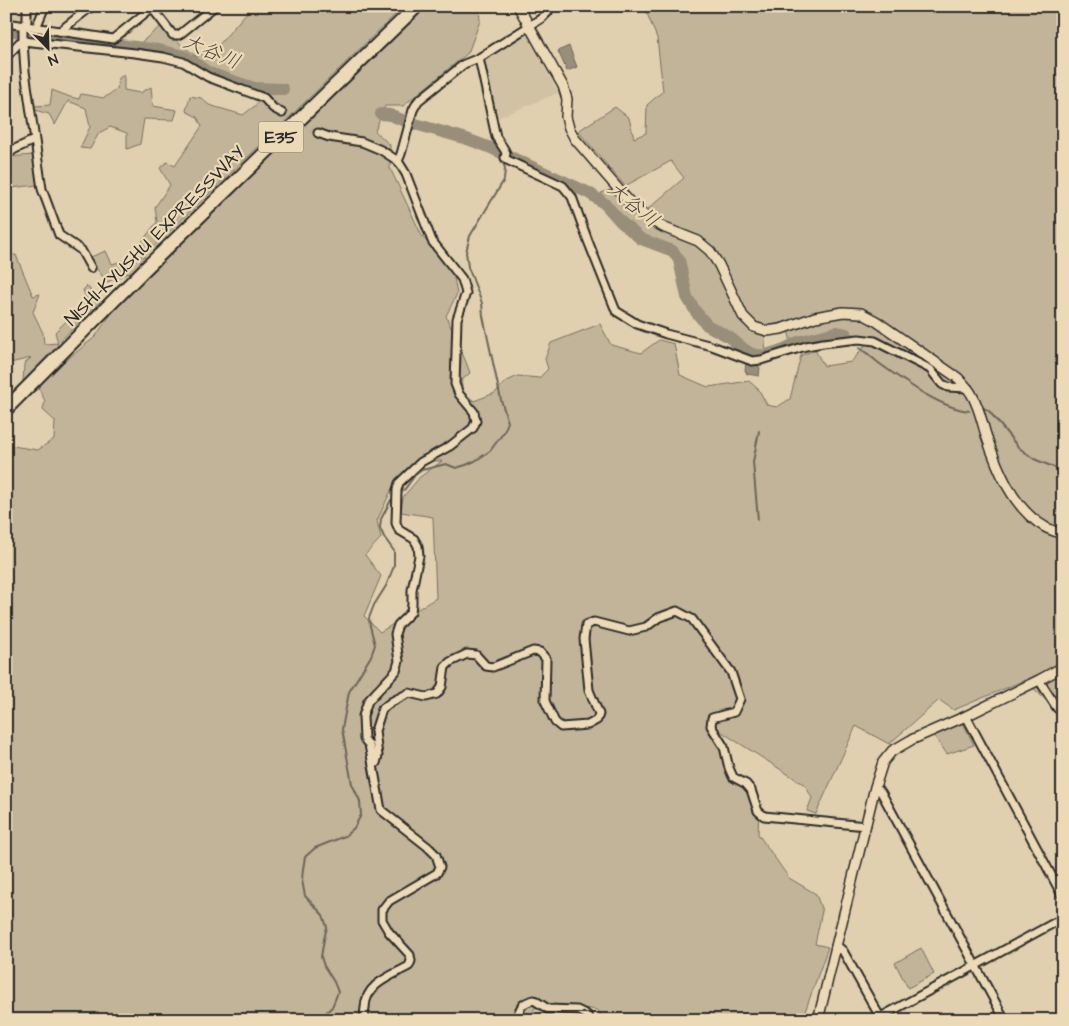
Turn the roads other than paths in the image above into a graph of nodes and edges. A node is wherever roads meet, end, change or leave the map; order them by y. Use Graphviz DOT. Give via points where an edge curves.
graph roads {
  1 [pos="27,6"];
  2 [pos="45,6"];
  3 [pos="92,6"];
  4 [pos="215,6"];
  5 [pos="416,6"];
  6 [pos="518,6"];
  7 [pos="550,6"];
  8 [pos="153,7"];
  9 [pos="6,23"];
  10 [pos="529,26"];
  11 [pos="24,27"];
  12 [pos="36,28"];
  13 [pos="60,31"];
  14 [pos="23,40"];
  15 [pos="6,58"];
  16 [pos="479,58"];
  17 [pos="282,113"];
  18 [pos="318,133"];
  19 [pos="34,140"];
  20 [pos="6,155"];
  21 [pos="398,161"];
  22 [pos="91,268"];
  23 [pos="968,388"];
  24 [pos="6,409"];
  25 [pos="1063,534"];
  26 [pos="1063,667"];
  27 [pos="1039,680"];
  28 [pos="1063,713"];
  29 [pos="966,716"];
  30 [pos="373,766"];
  31 [pos="875,787"];
  32 [pos="866,826"];
  33 [pos="1063,897"];
  34 [pos="1063,918"];
  35 [pos="836,945"];
  36 [pos="976,966"];
  37 [pos="877,1018"];
  38 [pos="366,1020"];
  39 [pos="514,1020"];
  40 [pos="589,1020"];
  41 [pos="818,1020"];
  42 [pos="1005,1020"];
  1 -- 11 [label="street"];
  2 -- 12 [label="street"];
  3 -- 13 [label="street"];
  4 -- 8 [label="street" via="179,35 173,35"];
  5 -- 24 [label="highway, NISHI-KYUSHU EXPRESSWAY / E35" via="103,310"];
  6 -- 10 [label="street"];
  7 -- 10 [label="street" via="542,18"];
  8 -- 13 [label="street" via="113,39"];
  9 -- 11 [label="street"];
  10 -- 16 [label="street"];
  10 -- 23 [label="street" via="563,86 567,99 566,117 575,139 633,206 652,221 698,241 710,251 743,316 754,327 767,331 815,317 842,312 861,313"];
  11 -- 12 [label="street"];
  11 -- 14 [label="street"];
  12 -- 13 [label="street"];
  14 -- 15 [label="street"];
  14 -- 17 [label="street" via="183,62 208,76 264,98"];
  14 -- 19 [label="street"];
  16 -- 21 [label="street" via="464,64 418,101 412,110"];
  16 -- 23 [label="street" via="496,137 507,160 563,186 572,197 616,311 638,324 752,361 823,343 858,339 875,341 930,369 942,384"];
  18 -- 21 [label="street" via="362,142"];
  19 -- 20 [label="street"];
  19 -- 22 [label="street" via="42,189 60,235 81,250"];
  21 -- 30 [label="street" via="432,240 462,279 466,293 457,319 455,384 474,412 476,421 473,428 421,462 399,483 396,523 399,530 414,538 419,556 411,612 398,625 395,634 399,662 396,671 368,700 363,716 364,739 369,745"];
  23 -- 25 [label="street" via="1001,475 1012,493 1035,520"];
  26 -- 27 [label="street"];
  27 -- 28 [label="street"];
  27 -- 29 [label="street"];
  29 -- 31 [label="street" via="892,751 883,762"];
  29 -- 33 [label="street"];
  30 -- 32 [label="street" via="378,756 375,731 382,710 390,702 409,693 426,697 437,694 442,687 445,668 467,654 476,655 486,666 493,667 533,651 540,652 546,659 545,701 555,722 561,727 588,726 597,720 599,714 589,690 584,639 586,624 594,622 629,631 646,627 658,618 677,612 692,619 731,672 740,699 734,712 712,718 711,726 724,746 733,777 751,790 758,811 764,816"];
  30 -- 38 [label="street" via="381,810 428,847 436,855 440,867 437,873 389,901 382,910 382,920 411,960 409,966 369,991 365,1004"];
  31 -- 32 [label="street"];
  31 -- 36 [label="street" via="881,792"];
  32 -- 35 [label="street"];
  34 -- 36 [label="street"];
  35 -- 37 [label="street" via="843,951"];
  35 -- 41 [label="street"];
  36 -- 37 [label="street"];
  36 -- 42 [label="street"];
  39 -- 40 [label="street" via="520,1008 534,1000 548,1009 577,1010 587,1015"];
}
